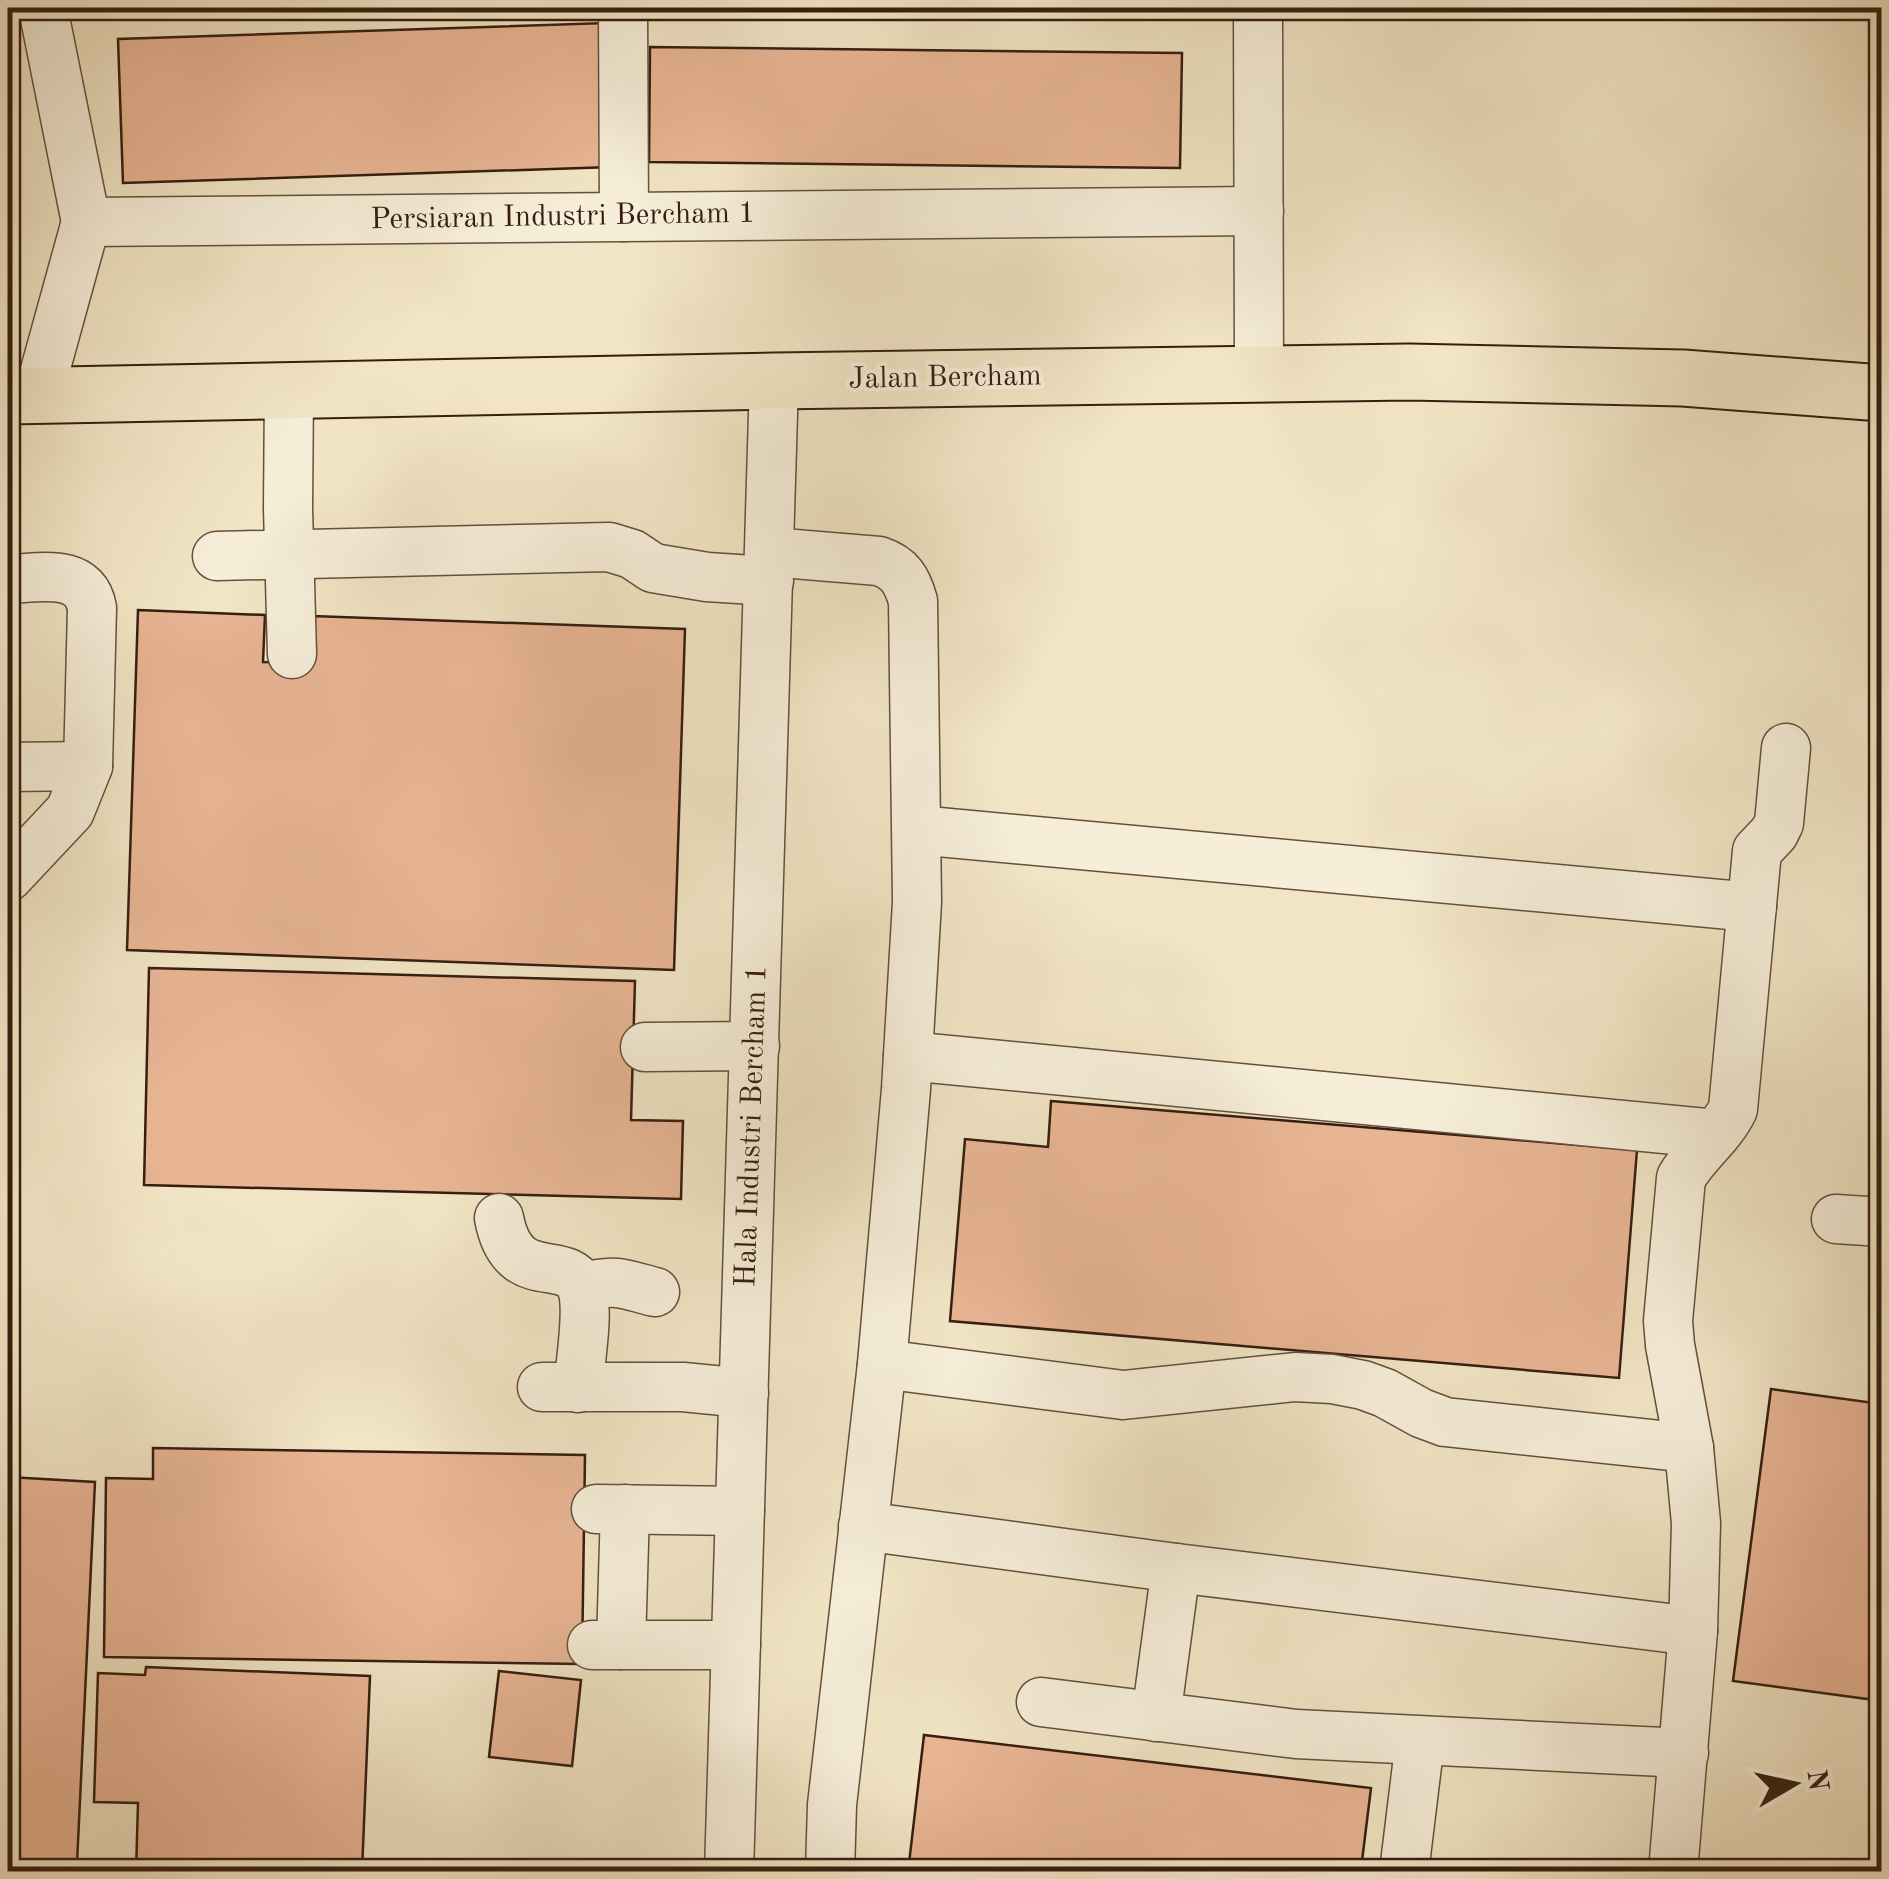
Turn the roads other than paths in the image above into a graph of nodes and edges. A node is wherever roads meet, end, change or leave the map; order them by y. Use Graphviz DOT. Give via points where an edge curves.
graph roads {
  1 [pos="43,8"];
  2 [pos="623,8"];
  3 [pos="1258,8"];
  4 [pos="1258,211"];
  5 [pos="624,217"];
  6 [pos="86,222"];
  7 [pos="1260,374"];
  8 [pos="774,380"];
  9 [pos="289,390"];
  10 [pos="1882,393"];
  11 [pos="23,396"];
  12 [pos="291,554"];
  13 [pos="216,556"];
  14 [pos="769,566"];
  15 [pos="26,578"];
  16 [pos="292,654"];
  17 [pos="1786,748"];
  18 [pos="88,766"];
  19 [pos="8,767"];
  20 [pos="916,830"];
  21 [pos="8,877"];
  22 [pos="1752,908"];
  23 [pos="644,1046"];
  24 [pos="755,1046"];
  25 [pos="908,1056"];
  26 [pos="1716,1134"];
  27 [pos="498,1218"];
  28 [pos="582,1288"];
  29 [pos="655,1292"];
  30 [pos="882,1364"];
  31 [pos="744,1393"];
  32 [pos="1689,1448"];
  33 [pos="740,1511"];
  34 [pos="863,1526"];
  35 [pos="1176,1568"];
  36 [pos="1693,1632"];
  37 [pos="736,1646"];
  38 [pos="1041,1702"];
  39 [pos="1156,1717"];
  40 [pos="1420,1740"];
  41 [pos="1684,1753"];
  42 [pos="729,1872"];
  43 [pos="830,1872"];
  44 [pos="1404,1872"];
  45 [pos="1673,1872"];
  1 -- 6 [label="street"];
  2 -- 5 [label="street"];
  3 -- 4 [label="street"];
  4 -- 5 [label="street, Persiaran Industri Bercham 1"];
  4 -- 7 [label="street"];
  5 -- 6 [label="street, Persiaran Industri Bercham 1"];
  6 -- 11 [label="street"];
  7 -- 8 [label="main road, Jalan Bercham"];
  7 -- 10 [label="main road, Jalan Bercham" via="1682,378"];
  8 -- 9 [label="main road, Jalan Bercham"];
  8 -- 14 [label="street, Hala Industri Bercham 1"];
  9 -- 11 [label="main road, Jalan Bercham"];
  9 -- 12 [label="street"];
  12 -- 13 [label="street"];
  12 -- 14 [label="street" via="609,548 653,568 707,578"];
  12 -- 16 [label="street"];
  14 -- 20 [label="street" via="878,561 908,583"];
  14 -- 24 [label="street, Hala Industri Bercham 1"];
  15 -- 18 [label="street" via="74,580 90,596"];
  17 -- 22 [label="street" via="1779,823 1757,851"];
  18 -- 19 [label="street"];
  18 -- 21 [label="street" via="70,811"];
  20 -- 22 [label="street"];
  20 -- 25 [label="street"];
  22 -- 26 [label="street" via="1733,1109"];
  23 -- 24 [label="street"];
  24 -- 31 [label="street, Hala Industri Bercham 1"];
  25 -- 26 [label="street"];
  25 -- 30 [label="street"];
  26 -- 32 [label="street" via="1681,1178 1668,1321"];
  27 -- 28 [label="street" via="521,1261 561,1270"];
  28 -- 29 [label="street" via="614,1281"];
  28 -- 31 [label="street" via="585,1303 560,1388"];
  30 -- 32 [label="street" via="1123,1395 1332,1378 1445,1422"];
  30 -- 34 [label="street"];
  31 -- 33 [label="street, Hala Industri Bercham 1"];
  32 -- 36 [label="street" via="1696,1523"];
  33 -- 37 [label="street, Hala Industri Bercham 1"];
  33 -- 37 [label="street" via="611,1509 606,1645"];
  34 -- 35 [label="street"];
  34 -- 43 [label="street"];
  35 -- 36 [label="street"];
  35 -- 39 [label="street"];
  36 -- 41 [label="street"];
  37 -- 42 [label="street, Hala Industri Bercham 1"];
  38 -- 39 [label="street"];
  39 -- 40 [label="street"];
  40 -- 41 [label="street"];
  40 -- 44 [label="street"];
  41 -- 45 [label="street"];
}
